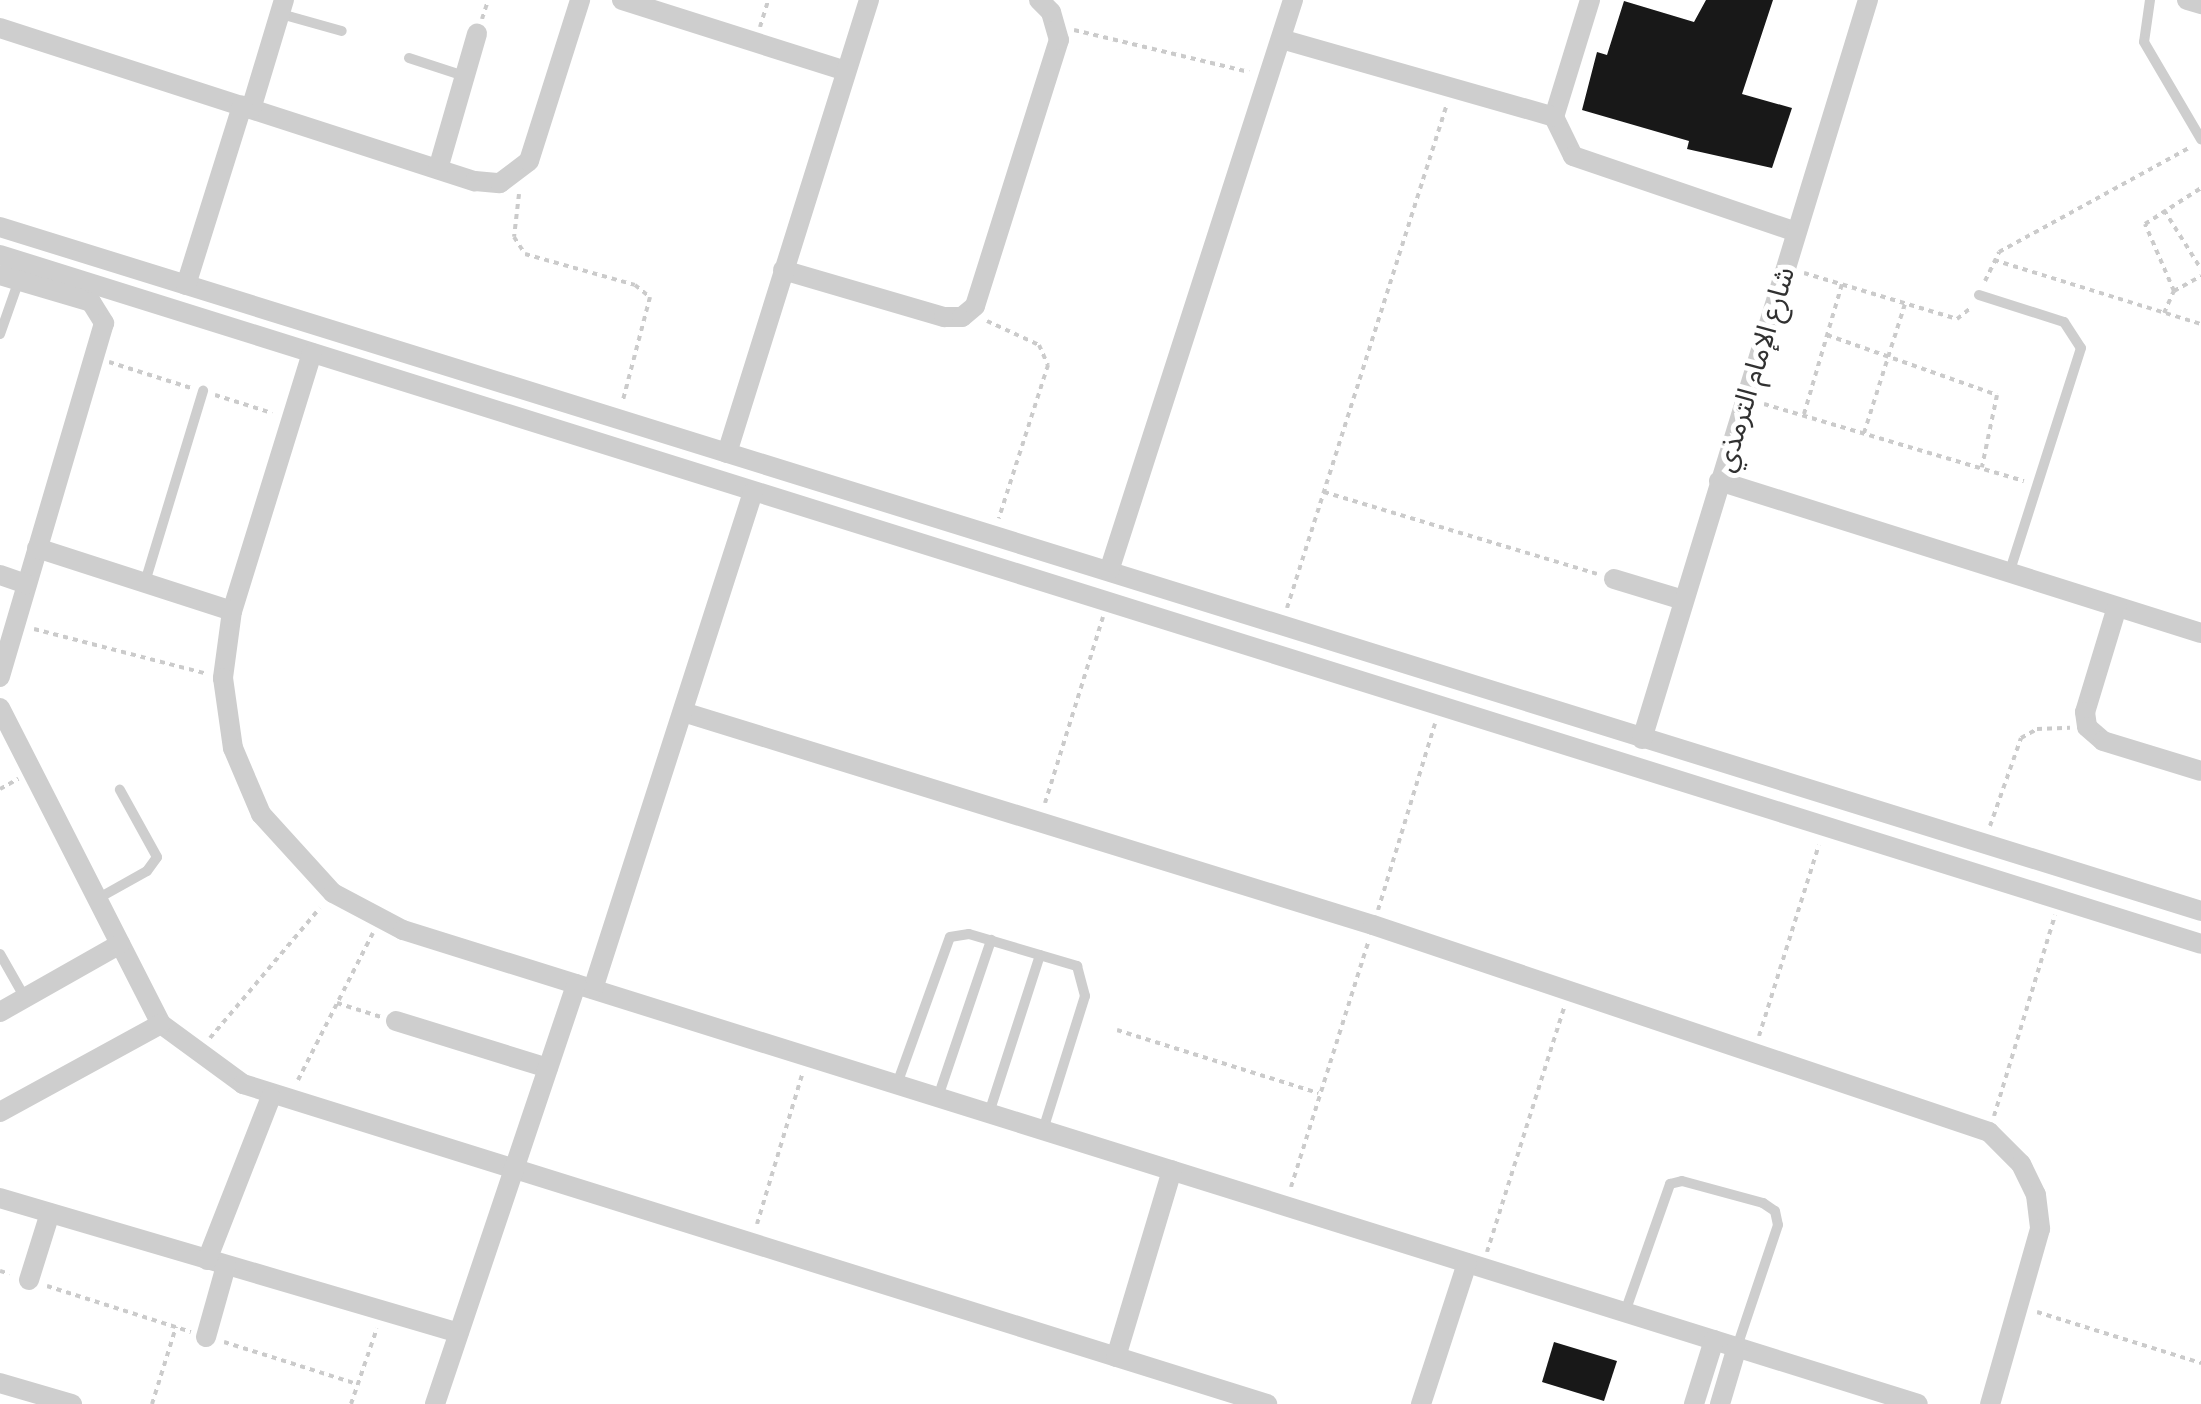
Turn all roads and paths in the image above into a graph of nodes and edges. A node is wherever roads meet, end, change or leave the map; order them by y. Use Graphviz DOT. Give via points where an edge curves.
graph roads {
  1 [pos="580,0"];
  2 [pos="622,0"];
  3 [pos="768,0"];
  4 [pos="869,0"];
  5 [pos="1039,0"];
  6 [pos="1293,0"];
  7 [pos="1590,0"];
  8 [pos="1868,0"];
  9 [pos="2150,0"];
  10 [pos="2187,0"];
  11 [pos="2201,4"];
  12 [pos="282,7"];
  13 [pos="1057,26"];
  14 [pos="0,28"];
  15 [pos="342,31"];
  16 [pos="478,34"];
  17 [pos="1281,39"];
  18 [pos="756,41"];
  19 [pos="409,58"];
  20 [pos="846,71"];
  21 [pos="465,76"];
  22 [pos="1268,77"];
  23 [pos="1452,88"];
  24 [pos="246,108"];
  25 [pos="1554,117"];
  26 [pos="2201,140"];
  27 [pos="438,169"];
  28 [pos="522,171"];
  29 [pos="2201,188"];
  30 [pos="2164,210"];
  31 [pos="0,226"];
  32 [pos="1796,232"];
  33 [pos="0,255"];
  34 [pos="1994,260"];
  35 [pos="1785,267"];
  36 [pos="783,270"];
  37 [pos="2201,273"];
  38 [pos="10,278"];
  39 [pos="1842,284"];
  40 [pos="186,285"];
  41 [pos="2174,291"];
  42 [pos="1979,295"];
  43 [pos="247,304"];
  44 [pos="1905,304"];
  45 [pos="969,312"];
  46 [pos="2164,312"];
  47 [pos="2201,324"];
  48 [pos="239,330"];
  49 [pos="0,334"];
  50 [pos="1827,335"];
  51 [pos="312,353"];
  52 [pos="1888,355"];
  53 [pos="430,361"];
  54 [pos="421,388"];
  55 [pos="203,391"];
  56 [pos="1745,398"];
  57 [pos="1803,416"];
  58 [pos="617,419"];
  59 [pos="653,430"];
  60 [pos="1864,434"];
  61 [pos="727,452"];
  62 [pos="643,458"];
  63 [pos="1982,468"];
  64 [pos="1719,481"];
  65 [pos="2038,485"];
  66 [pos="752,492"];
  67 [pos="1324,492"];
  68 [pos="858,493"];
  69 [pos="849,522"];
  70 [pos="994,535"];
  71 [pos="1026,545"];
  72 [pos="37,548"];
  73 [pos="1110,570"];
  74 [pos="2009,573"];
  75 [pos="1017,574"];
  76 [pos="0,575"];
  77 [pos="1614,579"];
  78 [pos="144,583"];
  79 [pos="26,584"];
  80 [pos="1683,600"];
  81 [pos="1108,602"];
  82 [pos="1216,604"];
  83 [pos="2118,607"];
  84 [pos="232,611"];
  85 [pos="15,624"];
  86 [pos="1281,625"];
  87 [pos="1207,632"];
  88 [pos="2201,634"];
  89 [pos="0,677"];
  90 [pos="224,678"];
  91 [pos="1441,705"];
  92 [pos="0,708"];
  93 [pos="682,712"];
  94 [pos="1561,714"];
  95 [pos="2087,727"];
  96 [pos="1552,740"];
  97 [pos="1642,740"];
  98 [pos="1716,763"];
  99 [pos="2201,770"];
  100 [pos="120,790"];
  101 [pos="1708,790"];
  102 [pos="1039,822"];
  103 [pos="1825,827"];
  104 [pos="1984,845"];
  105 [pos="333,893"];
  106 [pos="96,899"];
  107 [pos="2059,900"];
  108 [pos="2201,912"];
  109 [pos="380,920"];
  110 [pos="1374,925"];
  111 [pos="991,940"];
  112 [pos="120,944"];
  113 [pos="2198,945"];
  114 [pos="0,954"];
  115 [pos="1040,955"];
  116 [pos="585,986"];
  117 [pos="1570,990"];
  118 [pos="25,998"];
  119 [pos="338,1002"];
  120 [pos="0,1012"];
  121 [pos="396,1022"];
  122 [pos="161,1024"];
  123 [pos="1117,1030"];
  124 [pos="1755,1050"];
  125 [pos="197,1053"];
  126 [pos="807,1056"];
  127 [pos="548,1068"];
  128 [pos="897,1084"];
  129 [pos="1320,1094"];
  130 [pos="938,1097"];
  131 [pos="279,1100"];
  132 [pos="0,1112"];
  133 [pos="989,1113"];
  134 [pos="1042,1130"];
  135 [pos="1989,1132"];
  136 [pos="1172,1170"];
  137 [pos="512,1171"];
  138 [pos="0,1198"];
  139 [pos="1286,1206"];
  140 [pos="50,1213"];
  141 [pos="752,1243"];
  142 [pos="217,1263"];
  143 [pos="1474,1265"];
  144 [pos="0,1271"];
  145 [pos="29,1280"];
  146 [pos="2018,1306"];
  147 [pos="383,1310"];
  148 [pos="1624,1312"];
  149 [pos="176,1327"];
  150 [pos="458,1332"];
  151 [pos="206,1336"];
  152 [pos="1714,1340"];
  153 [pos="1738,1347"];
  154 [pos="1116,1357"];
  155 [pos="2201,1363"];
  156 [pos="358,1384"];
  157 [pos="6,1391"];
  158 [pos="72,1404"];
  159 [pos="152,1404"];
  160 [pos="351,1404"];
  161 [pos="435,1404"];
  162 [pos="1267,1404"];
  163 [pos="1421,1404"];
  164 [pos="1694,1404"];
  165 [pos="1720,1404"];
  166 [pos="1918,1404"];
  167 [pos="1990,1404"];
  1 -- 28 [label="street"];
  2 -- 18 [label="street"];
  3 -- 18 [label="path"];
  4 -- 20 [label="street"];
  5 -- 13 [label="street"];
  6 -- 17 [label="street"];
  7 -- 25 [label="street"];
  8 -- 32 [label="street, شارع الإمام الترمذي"];
  9 -- 26 [label="lane" via="2144,42"];
  10 -- 11 [label="street"];
  12 -- 15 [label="lane"];
  12 -- 24 [label="street"];
  13 -- 22 [label="path"];
  13 -- 45 [label="street" via="1044,92 980,299"];
  14 -- 24 [label="street"];
  16 -- 21 [label="street"];
  17 -- 22 [label="street"];
  17 -- 23 [label="street"];
  18 -- 20 [label="street"];
  19 -- 21 [label="lane"];
  20 -- 36 [label="street"];
  21 -- 27 [label="street"];
  22 -- 73 [label="street"];
  23 -- 25 [label="street"];
  23 -- 67 [label="path"];
  24 -- 27 [label="street"];
  24 -- 40 [label="street"];
  25 -- 32 [label="street" via="1560,139 1593,166"];
  26 -- 34 [label="path"];
  27 -- 28 [label="street" via="487,184"];
  28 -- 58 [label="path" via="514,237 519,250 635,285 650,297"];
  29 -- 30 [label="path"];
  30 -- 37 [label="path"];
  30 -- 41 [label="path" via="2144,229"];
  31 -- 40 [label="street"];
  32 -- 35 [label="street, شارع الإمام الترمذي"];
  33 -- 48 [label="street"];
  34 -- 42 [label="path"];
  34 -- 46 [label="path"];
  35 -- 39 [label="path"];
  35 -- 56 [label="street, شارع الإمام الترمذي"];
  36 -- 45 [label="street" via="944,317"];
  36 -- 61 [label="street"];
  37 -- 41 [label="path"];
  38 -- 49 [label="lane"];
  38 -- 72 [label="street" via="91,302 104,323"];
  39 -- 44 [label="path"];
  39 -- 50 [label="path"];
  40 -- 43 [label="street"];
  41 -- 46 [label="path"];
  42 -- 44 [label="path" via="1966,317 1957,319"];
  42 -- 65 [label="lane" via="2064,322 2078,337 2080,358"];
  43 -- 48 [label="street"];
  43 -- 53 [label="street"];
  44 -- 52 [label="path"];
  45 -- 70 [label="path" via="1039,345 1048,364"];
  46 -- 47 [label="path"];
  48 -- 51 [label="street"];
  50 -- 52 [label="path"];
  50 -- 57 [label="path"];
  51 -- 54 [label="street"];
  51 -- 84 [label="street"];
  52 -- 60 [label="path"];
  52 -- 63 [label="path" via="1997,395"];
  53 -- 54 [label="street"];
  53 -- 58 [label="street"];
  54 -- 62 [label="street"];
  55 -- 78 [label="lane"];
  56 -- 57 [label="path"];
  56 -- 64 [label="street, شارع الإمام الترمذي"];
  57 -- 60 [label="path"];
  58 -- 59 [label="street"];
  59 -- 61 [label="street"];
  59 -- 62 [label="street"];
  60 -- 63 [label="path"];
  61 -- 68 [label="street"];
  62 -- 66 [label="street"];
  63 -- 65 [label="path"];
  64 -- 74 [label="street"];
  64 -- 80 [label="street, شارع الإمام الترمذي"];
  65 -- 74 [label="lane"];
  66 -- 69 [label="street"];
  66 -- 93 [label="street"];
  67 -- 77 [label="path"];
  67 -- 86 [label="path"];
  68 -- 69 [label="street"];
  68 -- 70 [label="street"];
  69 -- 75 [label="street"];
  70 -- 71 [label="street"];
  71 -- 73 [label="street"];
  71 -- 75 [label="street"];
  72 -- 78 [label="street"];
  72 -- 79 [label="street"];
  73 -- 82 [label="street"];
  74 -- 83 [label="street"];
  75 -- 81 [label="street"];
  76 -- 79 [label="street"];
  77 -- 80 [label="street"];
  78 -- 84 [label="street"];
  79 -- 85 [label="street"];
  80 -- 97 [label="street, شارع الإمام الترمذي"];
  81 -- 87 [label="street"];
  81 -- 102 [label="path"];
  82 -- 86 [label="street"];
  82 -- 87 [label="street"];
  83 -- 88 [label="street"];
  83 -- 95 [label="street" via="2085,712"];
  84 -- 90 [label="street"];
  85 -- 89 [label="street"];
  85 -- 90 [label="path"];
  86 -- 94 [label="street"];
  87 -- 91 [label="street"];
  90 -- 105 [label="street" via="233,748 252,798 281,844"];
  91 -- 96 [label="street"];
  91 -- 110 [label="path"];
  92 -- 106 [label="street"];
  93 -- 102 [label="street"];
  93 -- 116 [label="street"];
  94 -- 96 [label="street"];
  94 -- 97 [label="street"];
  95 -- 99 [label="street" via="2103,741"];
  95 -- 104 [label="path" via="2037,729 2022,738"];
  96 -- 101 [label="street"];
  97 -- 98 [label="street"];
  98 -- 101 [label="street"];
  98 -- 104 [label="street"];
  100 -- 106 [label="lane" via="156,857 147,871"];
  101 -- 103 [label="street"];
  102 -- 110 [label="street"];
  103 -- 107 [label="street"];
  103 -- 124 [label="path"];
  104 -- 108 [label="street"];
  105 -- 109 [label="street"];
  105 -- 125 [label="path"];
  106 -- 112 [label="street"];
  107 -- 113 [label="street"];
  107 -- 135 [label="path"];
  109 -- 116 [label="street"];
  109 -- 119 [label="path"];
  110 -- 117 [label="street"];
  110 -- 129 [label="path"];
  111 -- 115 [label="lane"];
  111 -- 128 [label="lane" via="959,933 944,944"];
  111 -- 130 [label="lane"];
  112 -- 118 [label="street"];
  112 -- 122 [label="street"];
  114 -- 118 [label="lane"];
  115 -- 133 [label="lane"];
  115 -- 134 [label="lane" via="1078,966 1087,985"];
  116 -- 126 [label="street"];
  116 -- 127 [label="street"];
  117 -- 124 [label="street"];
  117 -- 143 [label="path"];
  118 -- 120 [label="street"];
  119 -- 121 [label="path"];
  119 -- 131 [label="path"];
  121 -- 127 [label="street"];
  122 -- 125 [label="street"];
  122 -- 132 [label="street"];
  123 -- 129 [label="path"];
  124 -- 135 [label="street"];
  125 -- 131 [label="street"];
  126 -- 128 [label="street"];
  126 -- 141 [label="path"];
  127 -- 137 [label="street"];
  128 -- 130 [label="street"];
  129 -- 139 [label="path"];
  130 -- 133 [label="street"];
  131 -- 137 [label="street"];
  131 -- 142 [label="street"];
  133 -- 134 [label="street"];
  134 -- 136 [label="street"];
  135 -- 146 [label="street" via="2021,1164 2036,1195 2040,1229"];
  136 -- 139 [label="street"];
  136 -- 154 [label="street"];
  137 -- 141 [label="street"];
  137 -- 150 [label="street"];
  138 -- 140 [label="street"];
  139 -- 143 [label="street"];
  140 -- 142 [label="street"];
  140 -- 145 [label="street"];
  141 -- 154 [label="street"];
  142 -- 147 [label="street"];
  142 -- 151 [label="street"];
  143 -- 148 [label="street"];
  143 -- 163 [label="street"];
  144 -- 145 [label="path"];
  145 -- 149 [label="path"];
  146 -- 155 [label="path"];
  146 -- 167 [label="street"];
  147 -- 150 [label="street"];
  147 -- 156 [label="path"];
  148 -- 152 [label="street"];
  148 -- 153 [label="lane" via="1670,1184 1682,1181 1763,1203 1775,1211 1778,1225"];
  149 -- 151 [label="path"];
  149 -- 159 [label="path"];
  150 -- 161 [label="street"];
  151 -- 156 [label="path"];
  152 -- 153 [label="street"];
  152 -- 164 [label="street"];
  153 -- 165 [label="street"];
  153 -- 166 [label="street"];
  154 -- 162 [label="street"];
  156 -- 160 [label="path"];
  157 -- 158 [label="street"];
}
